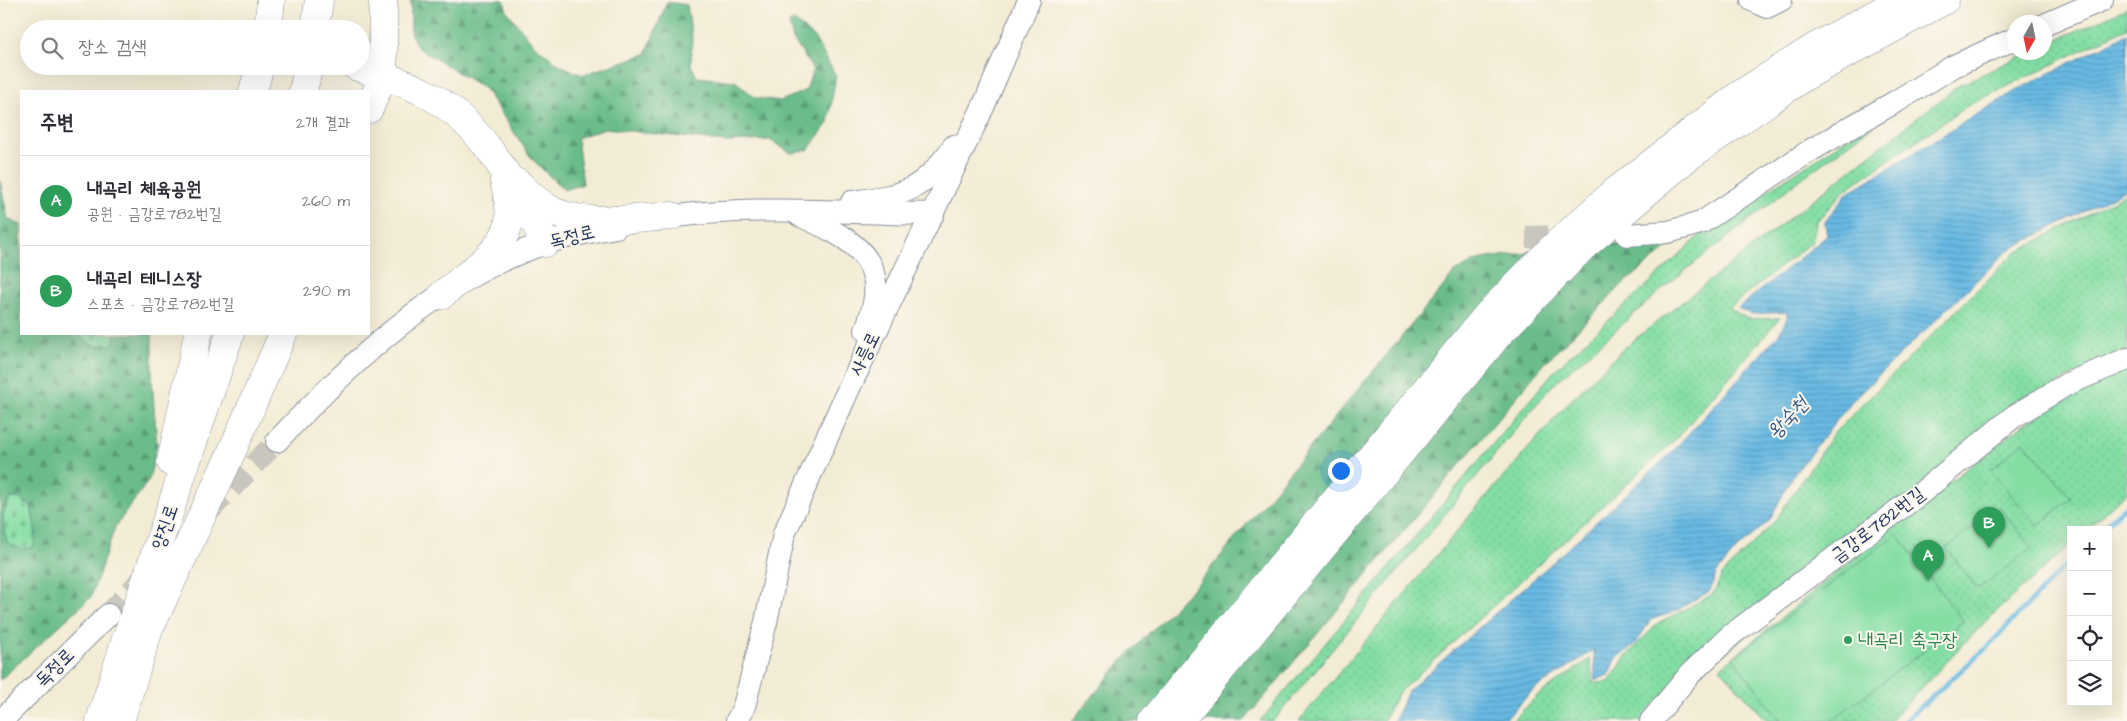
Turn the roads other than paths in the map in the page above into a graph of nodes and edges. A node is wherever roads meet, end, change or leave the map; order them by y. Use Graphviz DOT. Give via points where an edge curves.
graph roads {
  1 [pos="271,0"];
  2 [pos="383,0"];
  3 [pos="1029,0"];
  4 [pos="1752,0"];
  5 [pos="1781,0"];
  6 [pos="1900,0"];
  7 [pos="1945,0"];
  8 [pos="2102,0"];
  9 [pos="2058,14"];
  10 [pos="269,20"];
  11 [pos="2007,42"];
  12 [pos="370,71"];
  13 [pos="258,75"];
  14 [pos="383,76"];
  15 [pos="254,90"];
  16 [pos="984,104"];
  17 [pos="370,107"];
  18 [pos="501,166"];
  19 [pos="791,212"];
  20 [pos="933,214"];
  21 [pos="672,216"];
  22 [pos="1627,235"];
  23 [pos="546,244"];
  24 [pos="442,295"];
  25 [pos="198,335"];
  26 [pos="230,335"];
  27 [pos="248,335"];
  28 [pos="283,335"];
  29 [pos="2127,359"];
  30 [pos="850,388"];
  31 [pos="277,441"];
  32 [pos="108,614"];
  33 [pos="150,629"];
  34 [pos="125,642"];
  35 [pos="1,721"];
  36 [pos="100,721"];
  37 [pos="120,721"];
  38 [pos="737,721"];
  39 [pos="1154,721"];
  40 [pos="1179,721"];
  41 [pos="1652,721"];
  1 -- 10 [label="main road"];
  2 -- 14 [label="main road"];
  3 -- 16 [label="street, 사릉로"];
  4 -- 5 [label="street" via="1767,7"];
  6 -- 39 [label="main road" via="1815,47 1739,95 1612,194 1551,249 1488,314"];
  7 -- 40 [label="main road" via="1804,77 1688,157 1582,248 1499,334"];
  8 -- 9 [label="street"];
  11 -- 22 [label="street" via="1954,66 1811,150 1701,223 1668,232"];
  12 -- 14 [label="main road"];
  13 -- 15 [label="main road"];
  14 -- 17 [label="main road"];
  14 -- 18 [label="main road" via="424,92 443,104 477,133"];
  16 -- 19 [label="street" via="938,169 913,189 896,195"];
  16 -- 20 [label="street, 사릉로"];
  18 -- 21 [label="main road" via="529,194 568,216 600,219"];
  18 -- 23 [label="main road"];
  18 -- 24 [label="main road" via="509,212 504,236 492,252"];
  19 -- 20 [label="street, 독정로"];
  19 -- 21 [label="street, 독정로" via="715,212"];
  19 -- 30 [label="street" via="850,241 871,268 875,295"];
  20 -- 30 [label="street, 사릉로"];
  21 -- 23 [label="street, 독정로"];
  23 -- 24 [label="street, 독정로" via="472,277"];
  24 -- 31 [label="street, 독정로" via="368,351"];
  25 -- 34 [label="main road" via="164,497"];
  26 -- 34 [label="main road, 양진로"];
  27 -- 33 [label="main road, 양진로"];
  28 -- 33 [label="main road" via="230,458"];
  29 -- 41 [label="street, 금강로782번길" via="2067,384 2013,416 1921,493 1731,635 1690,674"];
  30 -- 38 [label="street, 사릉로" via="784,534 766,622 744,706"];
  32 -- 35 [label="street, 독정로"];
  33 -- 37 [label="main road, 양진로"];
  34 -- 36 [label="main road, 양진로"];
}
